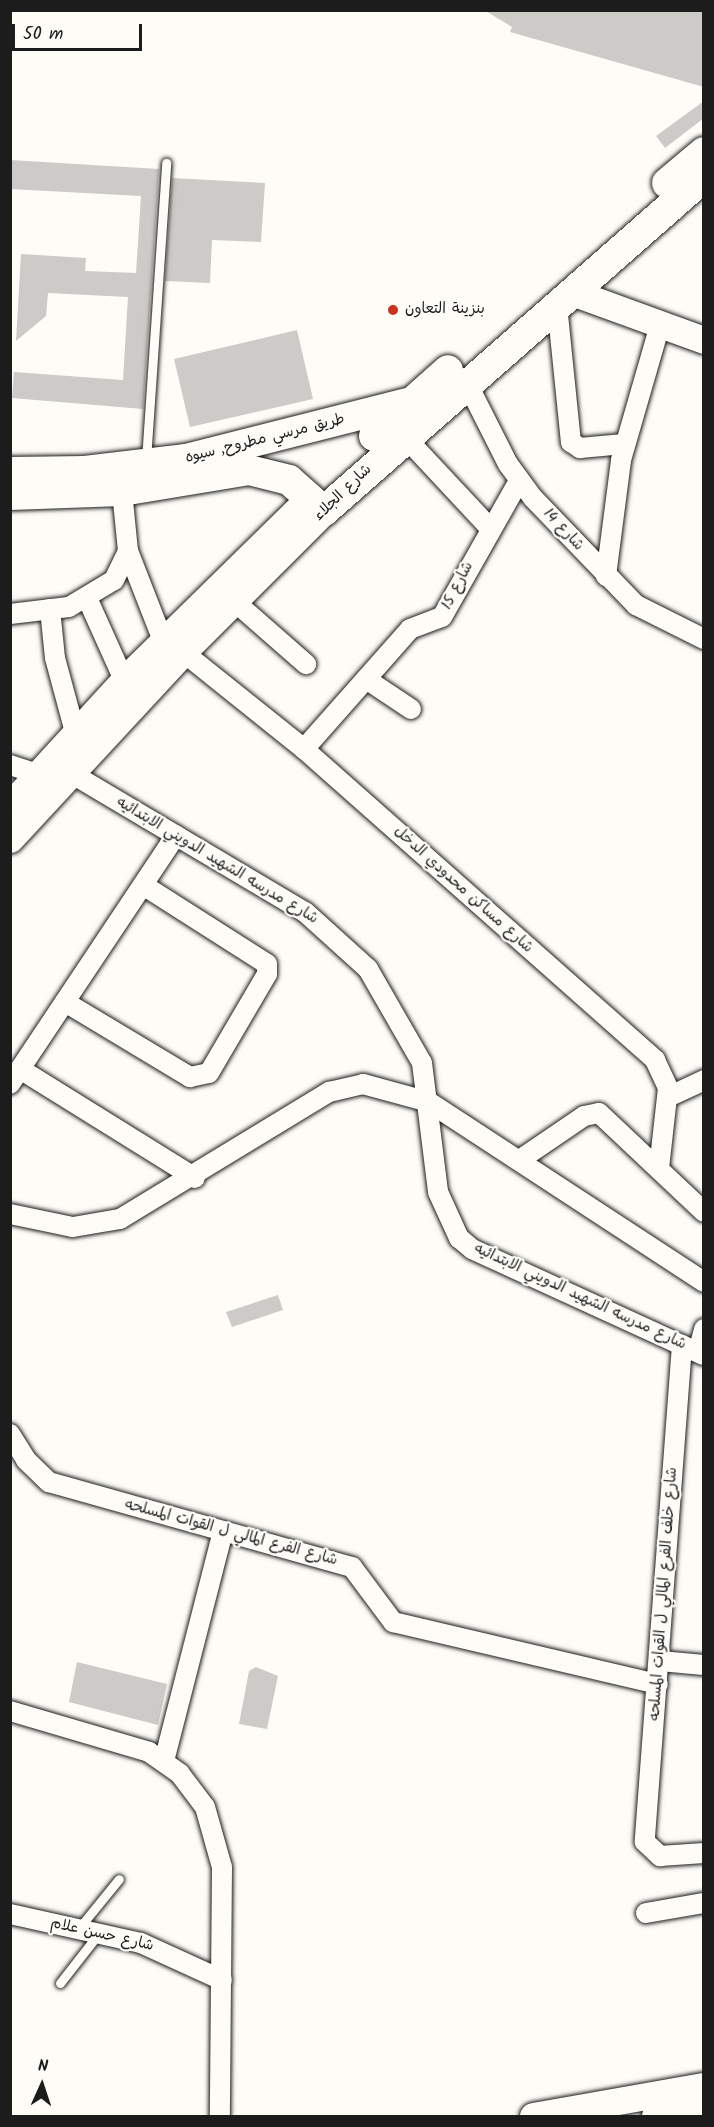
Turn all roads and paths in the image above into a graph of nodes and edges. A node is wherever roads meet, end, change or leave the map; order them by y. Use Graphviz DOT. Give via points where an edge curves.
graph roads {
  1 [pos="704,152"];
  2 [pos="166,163"];
  3 [pos="704,177"];
  4 [pos="564,298"];
  5 [pos="660,325"];
  6 [pos="704,340"];
  7 [pos="466,381"];
  8 [pos="410,402"];
  9 [pos="404,436"];
  10 [pos="624,444"];
  11 [pos="146,465"];
  12 [pos="10,472"];
  13 [pos="519,481"];
  14 [pos="123,491"];
  15 [pos="10,495"];
  16 [pos="316,505"];
  17 [pos="489,526"];
  18 [pos="128,551"];
  19 [pos="606,576"];
  20 [pos="88,600"];
  21 [pos="234,601"];
  22 [pos="50,609"];
  23 [pos="10,614"];
  24 [pos="704,639"];
  25 [pos="173,647"];
  26 [pos="306,664"];
  27 [pos="366,679"];
  28 [pos="124,680"];
  29 [pos="411,709"];
  30 [pos="75,732"];
  31 [pos="304,749"];
  32 [pos="10,765"];
  33 [pos="69,772"];
  34 [pos="37,774"];
  35 [pos="10,805"];
  36 [pos="176,835"];
  37 [pos="10,839"];
  38 [pos="142,885"];
  39 [pos="65,1002"];
  40 [pos="15,1077"];
  41 [pos="704,1080"];
  42 [pos="668,1097"];
  43 [pos="429,1102"];
  44 [pos="521,1159"];
  45 [pos="659,1168"];
  46 [pos="195,1178"];
  47 [pos="701,1205"];
  48 [pos="10,1214"];
  49 [pos="704,1282"];
  50 [pos="704,1329"];
  51 [pos="695,1351"];
  52 [pos="10,1434"];
  53 [pos="223,1531"];
  54 [pos="660,1660"];
  55 [pos="704,1665"];
  56 [pos="658,1684"];
  57 [pos="10,1711"];
  58 [pos="164,1761"];
  59 [pos="704,1853"];
  60 [pos="119,1879"];
  61 [pos="704,1903"];
  62 [pos="646,1913"];
  63 [pos="10,1914"];
  64 [pos="79,1929"];
  65 [pos="99,1933"];
  66 [pos="222,1980"];
  67 [pos="60,1983"];
  68 [pos="704,2086"];
  69 [pos="704,2108"];
  70 [pos="220,2116"];
  71 [pos="533,2116"];
  72 [pos="655,2116"];
  1 -- 8 [label="main road, شارع الجلاء"];
  2 -- 11 [label="lane"];
  3 -- 4 [label="main road, شارع الجلاء"];
  4 -- 5 [label="street"];
  4 -- 7 [label="main road, شارع الجلاء"];
  4 -- 10 [label="street" via="571,442 580,448"];
  5 -- 6 [label="street"];
  5 -- 10 [label="street"];
  7 -- 9 [label="main road, شارع الجلاء"];
  7 -- 13 [label="street, شارع 14"];
  8 -- 11 [label="main road, طريق مرسي مطروح, سيوه" via="226,451"];
  8 -- 16 [label="main road, شارع الجلاء"];
  9 -- 16 [label="main road, شارع الجلاء"];
  9 -- 17 [label="street"];
  10 -- 19 [label="street"];
  11 -- 12 [label="main road, طريق مرسي مطروح, سيوه"];
  13 -- 17 [label="street, شارع 15"];
  13 -- 19 [label="street, شارع 14"];
  14 -- 15 [label="main road, طريق مرسي مطروح, سيوه"];
  14 -- 16 [label="main road, طريق مرسي مطروح, سيوه" via="249,470 289,480"];
  14 -- 18 [label="street"];
  16 -- 21 [label="street, شارع الجلاء"];
  16 -- 25 [label="street, شارع الجلاء"];
  17 -- 27 [label="street, شارع 15" via="442,617 410,629"];
  18 -- 20 [label="street" via="114,580"];
  18 -- 25 [label="street"];
  19 -- 24 [label="street, شارع 14" via="644,612"];
  20 -- 22 [label="street"];
  20 -- 28 [label="street"];
  21 -- 25 [label="street, شارع الجلاء"];
  21 -- 26 [label="street"];
  22 -- 23 [label="street"];
  22 -- 30 [label="street" via="55,658"];
  25 -- 28 [label="street, شارع الجلاء"];
  25 -- 31 [label="street, شارع مساكن محدودي الدخل"];
  25 -- 33 [label="street, شارع الجلاء"];
  27 -- 29 [label="street"];
  27 -- 31 [label="street, شارع 15"];
  28 -- 30 [label="street, شارع الجلاء"];
  30 -- 34 [label="street, شارع الجلاء"];
  31 -- 42 [label="street, شارع مساكن محدودي الدخل" via="655,1060"];
  32 -- 34 [label="street"];
  33 -- 36 [label="street, شارع مدرسه الشهيد الدويني الابتدائيه"];
  33 -- 37 [label="street, شارع الجلاء"];
  34 -- 35 [label="street, شارع الجلاء"];
  36 -- 38 [label="street"];
  36 -- 43 [label="street, شارع مدرسه الشهيد الدويني الابتدائيه" via="305,912 354,953 416,1048"];
  38 -- 39 [label="street"];
  38 -- 39 [label="street" via="267,964 267,974 209,1073 190,1077"];
  39 -- 40 [label="street"];
  40 -- 46 [label="street"];
  41 -- 42 [label="street"];
  42 -- 45 [label="street, شارع مساكن محدودي الدخل"];
  43 -- 44 [label="street"];
  43 -- 46 [label="street" via="383,1086 344,1086"];
  43 -- 51 [label="street, شارع مدرسه الشهيد الدويني الابتدائيه" via="441,1209 459,1238 472,1249"];
  44 -- 45 [label="street" via="584,1116 599,1113"];
  44 -- 49 [label="street"];
  45 -- 47 [label="street"];
  46 -- 48 [label="street" via="105,1224 73,1227"];
  50 -- 51 [label="street, شارع خلف الفرع المالي ل القوات المسلحه"];
  51 -- 54 [label="street, شارع خلف الفرع المالي ل القوات المسلحه"];
  52 -- 53 [label="street, شارع الفرع المالي ل القوات المسلحه" via="31,1466 49,1482"];
  53 -- 56 [label="street, شارع الفرع المالي ل القوات المسلحه" via="352,1567 378,1609 404,1626"];
  53 -- 58 [label="street"];
  54 -- 55 [label="street"];
  54 -- 56 [label="street, شارع خلف الفرع المالي ل القوات المسلحه"];
  56 -- 59 [label="street, شارع خلف الفرع المالي ل القوات المسلحه" via="645,1842 660,1857"];
  57 -- 58 [label="street" via="133,1745"];
  58 -- 66 [label="street" via="194,1790 220,1846"];
  60 -- 64 [label="lane"];
  61 -- 62 [label="street"];
  63 -- 64 [label="street, شارع حسن علام"];
  64 -- 65 [label="street, شارع حسن علام"];
  65 -- 66 [label="street, شارع حسن علام" via="162,1949"];
  65 -- 67 [label="lane"];
  66 -- 70 [label="street"];
  68 -- 71 [label="street"];
  69 -- 72 [label="street"];
}
